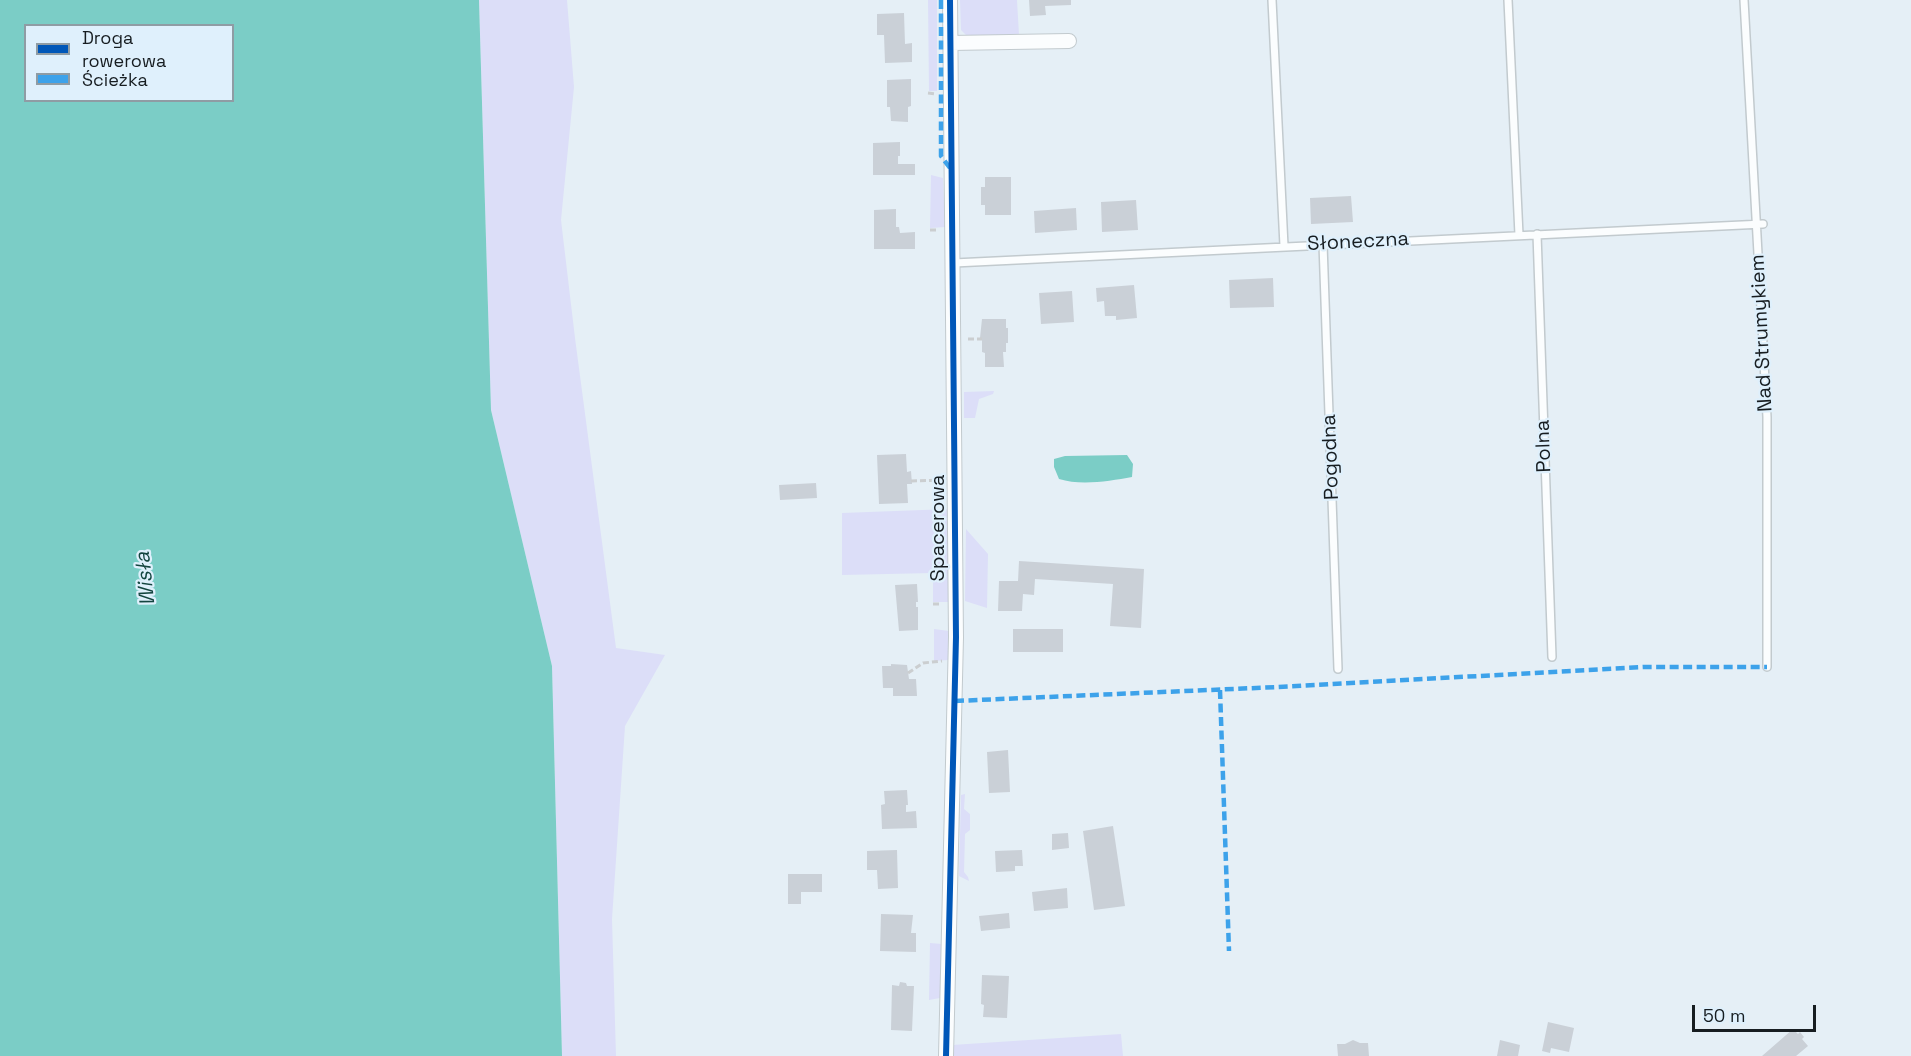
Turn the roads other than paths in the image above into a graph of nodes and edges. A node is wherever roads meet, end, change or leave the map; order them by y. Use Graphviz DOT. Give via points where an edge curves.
graph roads {
  1 [pos="950,0"];
  2 [pos="1272,0"];
  3 [pos="1508,0"];
  4 [pos="1744,0"];
  5 [pos="1069,41"];
  6 [pos="951,43"];
  7 [pos="1759,224"];
  8 [pos="1537,234"];
  9 [pos="1519,235"];
  10 [pos="1323,244"];
  11 [pos="1284,246"];
  12 [pos="954,264"];
  13 [pos="1552,657"];
  14 [pos="1767,667"];
  15 [pos="1338,669"];
  16 [pos="946,1056"];
  1 -- 6 [label="street, Spacerowa"];
  2 -- 11 [label="lane"];
  3 -- 9 [label="lane"];
  4 -- 7 [label="lane, Nad Strumykiem"];
  5 -- 6 [label="street"];
  6 -- 12 [label="street, Spacerowa"];
  7 -- 8 [label="lane, Słoneczna"];
  7 -- 14 [label="lane, Nad Strumykiem" via="1767,417"];
  8 -- 9 [label="lane, Słoneczna"];
  8 -- 13 [label="lane, Polna"];
  9 -- 10 [label="lane, Słoneczna"];
  10 -- 11 [label="lane, Słoneczna"];
  10 -- 15 [label="lane, Pogodna"];
  11 -- 12 [label="lane, Słoneczna"];
  12 -- 16 [label="street, Spacerowa" via="956,661"];
}
